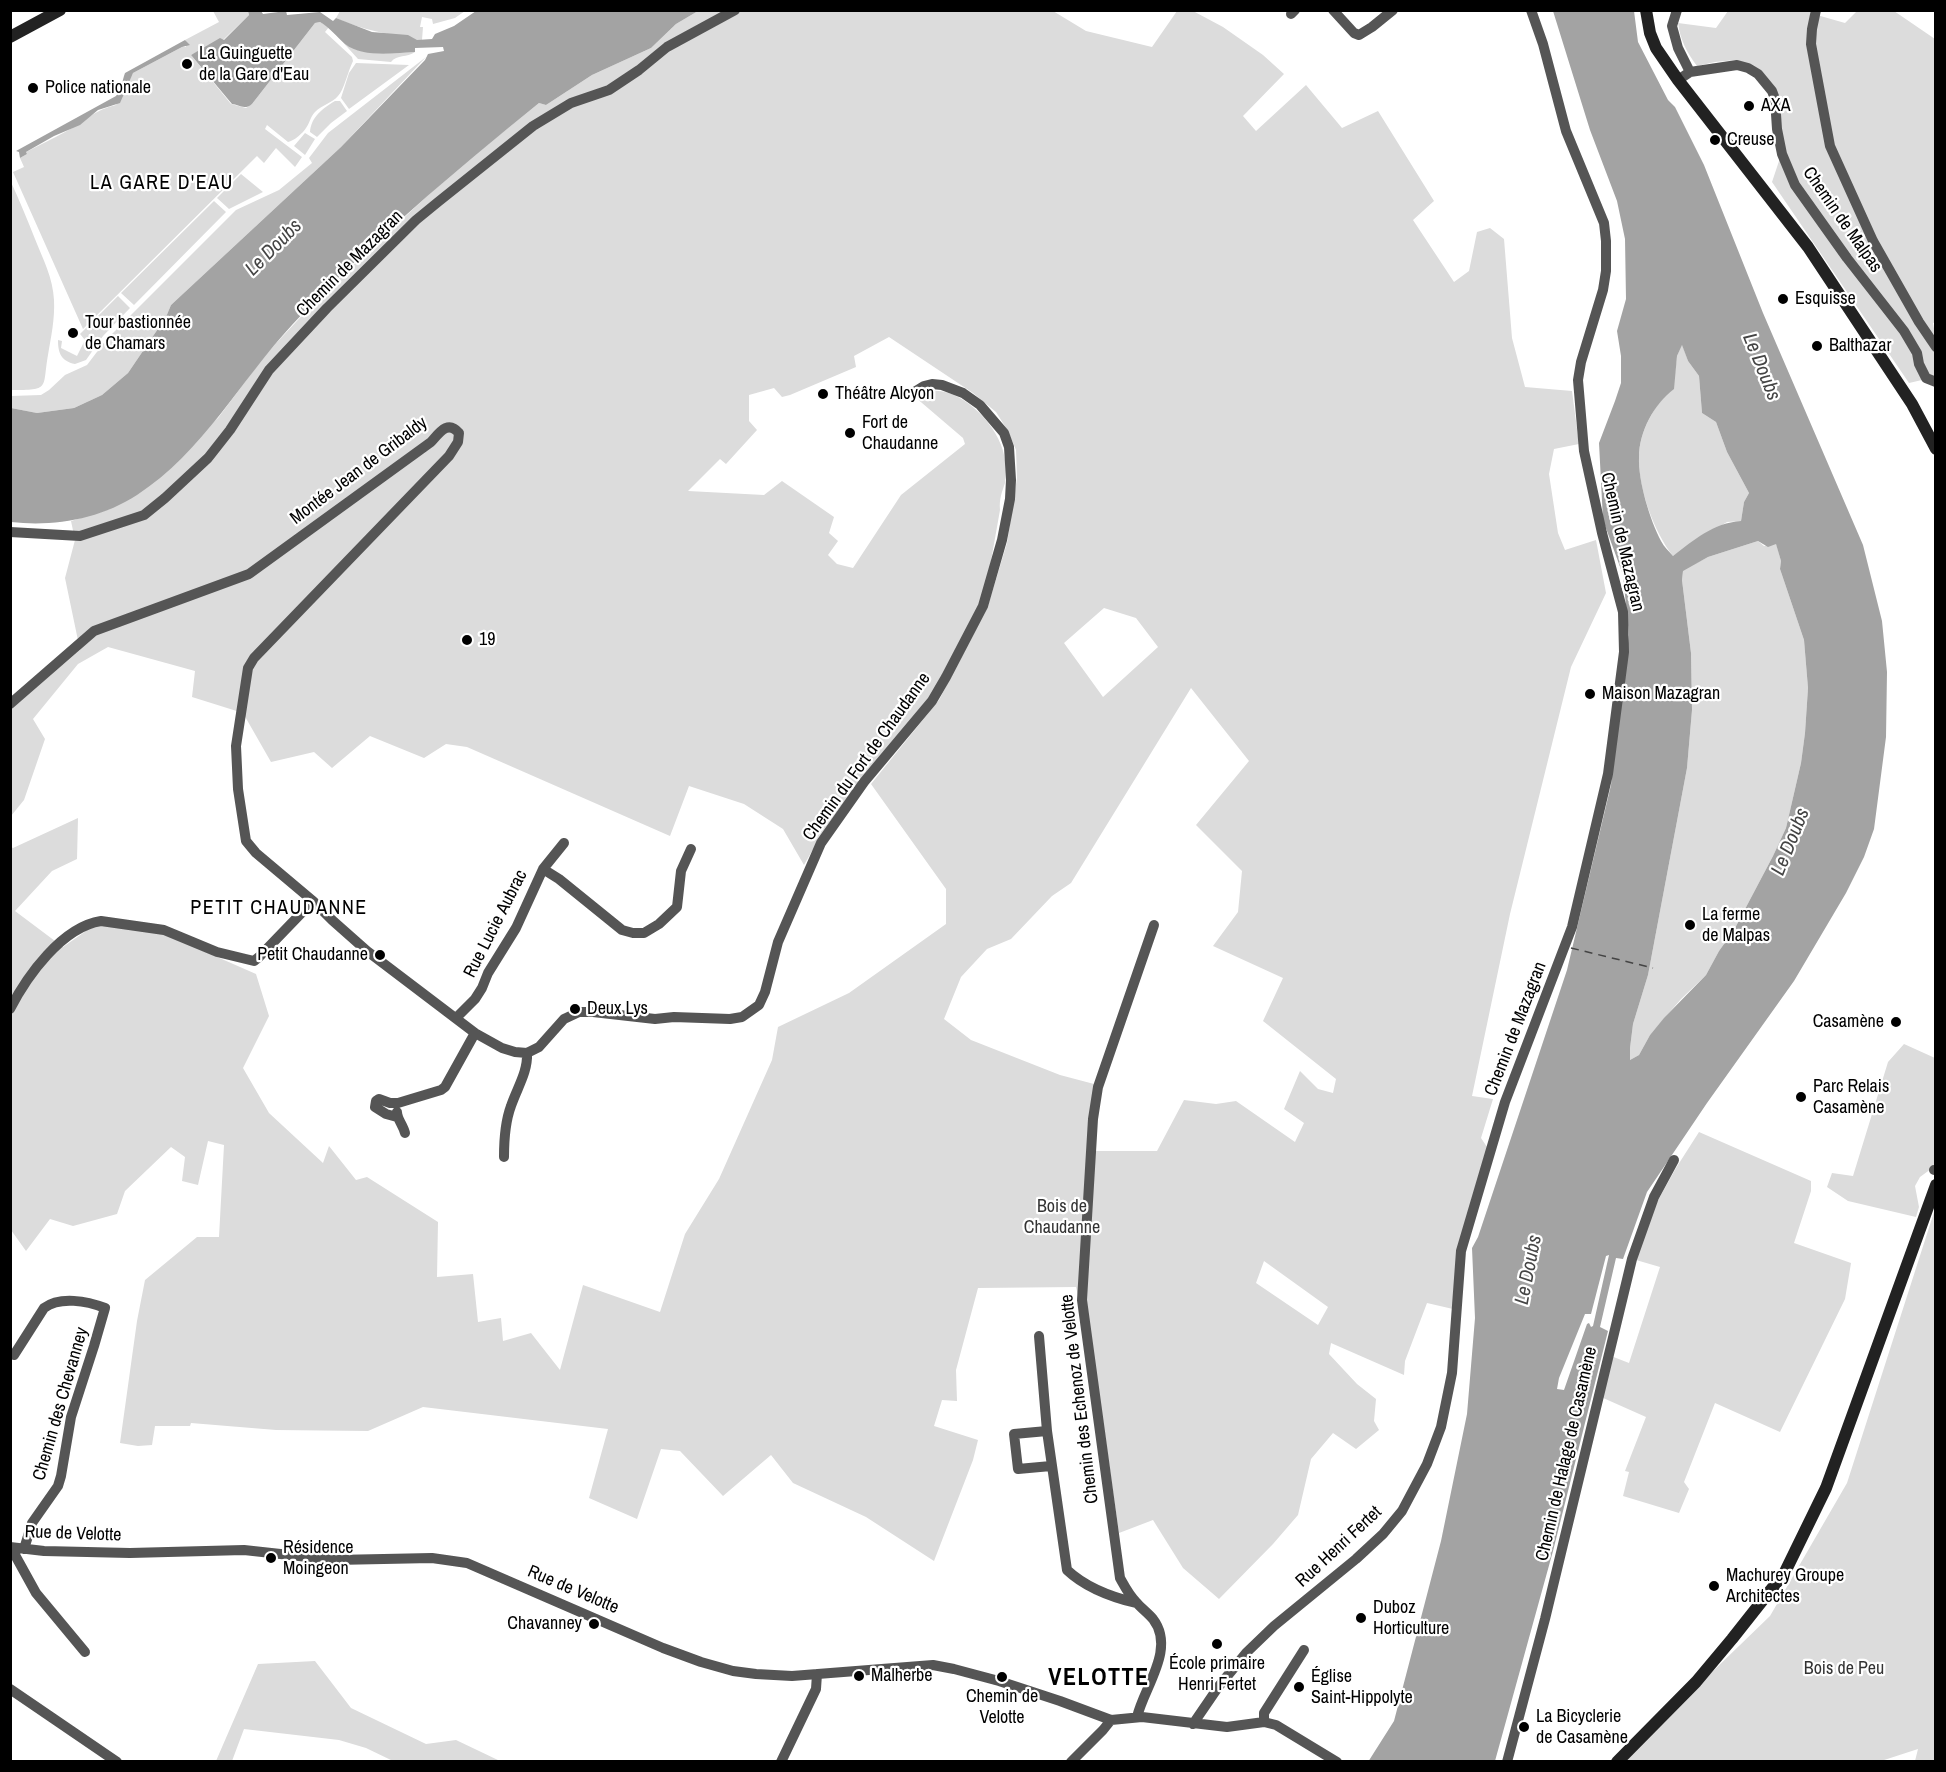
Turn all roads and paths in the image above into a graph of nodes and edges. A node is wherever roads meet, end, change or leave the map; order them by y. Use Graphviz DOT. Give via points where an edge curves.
graph roads {
  1 [pos="60,10"];
  2 [pos="735,10"];
  3 [pos="1333,10"];
  4 [pos="1393,10"];
  5 [pos="1531,10"];
  6 [pos="1646,10"];
  7 [pos="1677,10"];
  8 [pos="1816,10"];
  9 [pos="10,37"];
  10 [pos="1690,72"];
  11 [pos="1678,80"];
  12 [pos="1935,347"];
  13 [pos="1935,382"];
  14 [pos="911,394"];
  15 [pos="1935,449"];
  16 [pos="10,532"];
  17 [pos="10,704"];
  18 [pos="564,843"];
  19 [pos="691,849"];
  20 [pos="543,869"];
  21 [pos="313,901"];
  22 [pos="1154,925"];
  23 [pos="10,1009"];
  24 [pos="456,1018"];
  25 [pos="475,1033"];
  26 [pos="528,1053"];
  27 [pos="398,1104"];
  28 [pos="397,1117"];
  29 [pos="405,1133"];
  30 [pos="504,1157"];
  31 [pos="1674,1160"];
  32 [pos="1935,1185"];
  33 [pos="1456,1326"];
  34 [pos="1039,1336"];
  35 [pos="14,1356"];
  36 [pos="1047,1431"];
  37 [pos="1052,1466"];
  38 [pos="15,1552"];
  39 [pos="1136,1603"];
  40 [pos="1304,1650"];
  41 [pos="85,1652"];
  42 [pos="817,1674"];
  43 [pos="10,1689"];
  44 [pos="1137,1717"];
  45 [pos="1111,1720"];
  46 [pos="1264,1722"];
  47 [pos="1193,1725"];
  48 [pos="117,1761"];
  49 [pos="781,1761"];
  50 [pos="1071,1761"];
  51 [pos="1337,1761"];
  52 [pos="1507,1761"];
  53 [pos="1617,1761"];
  1 -- 9 [label="main road"];
  2 -- 16 [label="street, Chemin de Mazagran" via="667,47 609,90 571,103 533,126 438,201 269,370 208,458 144,514 80,536"];
  3 -- 4 [label="street" via="1359,35"];
  5 -- 33 [label="street, Chemin de Mazagran" via="1566,131 1604,223 1603,290 1578,380 1584,451 1623,612 1624,652 1608,774 1572,927 1505,1102 1461,1251"];
  6 -- 11 [label="main road" via="1656,48"];
  7 -- 10 [label="street" via="1672,26"];
  8 -- 12 [label="street, Chemin de Malpas" via="1812,44 1830,146 1873,241"];
  10 -- 11 [label="street, Chemin de Malpas"];
  10 -- 13 [label="street, Chemin de Malpas" via="1737,65 1758,74 1772,91 1782,154 1796,185 1904,331 1926,378"];
  11 -- 15 [label="main road" via="1808,248 1912,404"];
  14 -- 26 [label="street, Chemin du Fort de Chaudanne" via="932,384 963,393 980,405 1004,433 1011,472 1002,540 983,606 932,701 864,782 821,843 778,942 759,1005 742,1017 730,1019 655,1019 579,1012 564,1019 539,1047"];
  17 -- 21 [label="street, Montée Jean de Gribaldy" via="94,631 249,574 444,428 455,428 458,442 449,456 248,668 236,746 246,841"];
  18 -- 20 [label="street, Rue Lucie Aubrac"];
  19 -- 20 [label="street" via="681,871 677,907 644,933 622,930"];
  20 -- 24 [label="street, Rue Lucie Aubrac" via="482,988"];
  21 -- 23 [label="street" via="260,957 250,962 164,930 91,922 57,944"];
  21 -- 24 [label="street" via="367,951"];
  22 -- 39 [label="street, Chemin des Echenoz de Velotte" via="1098,1087 1082,1300 1117,1564 1120,1578"];
  24 -- 25 [label="street"];
  25 -- 26 [label="street" via="502,1048"];
  25 -- 27 [label="street" via="445,1088"];
  26 -- 30 [label="street" via="528,1065 504,1131"];
  27 -- 28 [label="street"];
  27 -- 28 [label="street" via="379,1099 374,1103 386,1114"];
  28 -- 29 [label="street"];
  31 -- 52 [label="street, Chemin de Halage de Casamène" via="1654,1197 1632,1259"];
  32 -- 53 [label="main road" via="1926,1201 1826,1488 1785,1572 1696,1682"];
  33 -- 47 [label="street, Rue Henri Fertet" via="1441,1427 1402,1511 1356,1559 1247,1652"];
  34 -- 36 [label="street"];
  35 -- 38 [label="street, Chemin des Chevanney" via="50,1304 74,1300 105,1308 71,1417 62,1476"];
  36 -- 37 [label="street"];
  36 -- 37 [label="street" via="1014,1434 1018,1469"];
  37 -- 39 [label="street" via="1067,1570 1111,1597"];
  38 -- 41 [label="street" via="36,1593"];
  38 -- 42 [label="street, Rue de Velotte" via="244,1550 335,1560 432,1558 466,1563 700,1662 756,1674"];
  39 -- 44 [label="street, Chemin des Echenoz de Velotte" via="1158,1627 1161,1647"];
  40 -- 46 [label="street" via="1264,1713"];
  42 -- 45 [label="street, Rue de Velotte" via="933,1665 1008,1684"];
  42 -- 49 [label="street" via="816,1689"];
  43 -- 48 [label="street"];
  44 -- 45 [label="street"];
  44 -- 47 [label="street"];
  45 -- 50 [label="street"];
  46 -- 47 [label="street" via="1227,1728"];
  46 -- 51 [label="street" via="1276,1725"];
}
